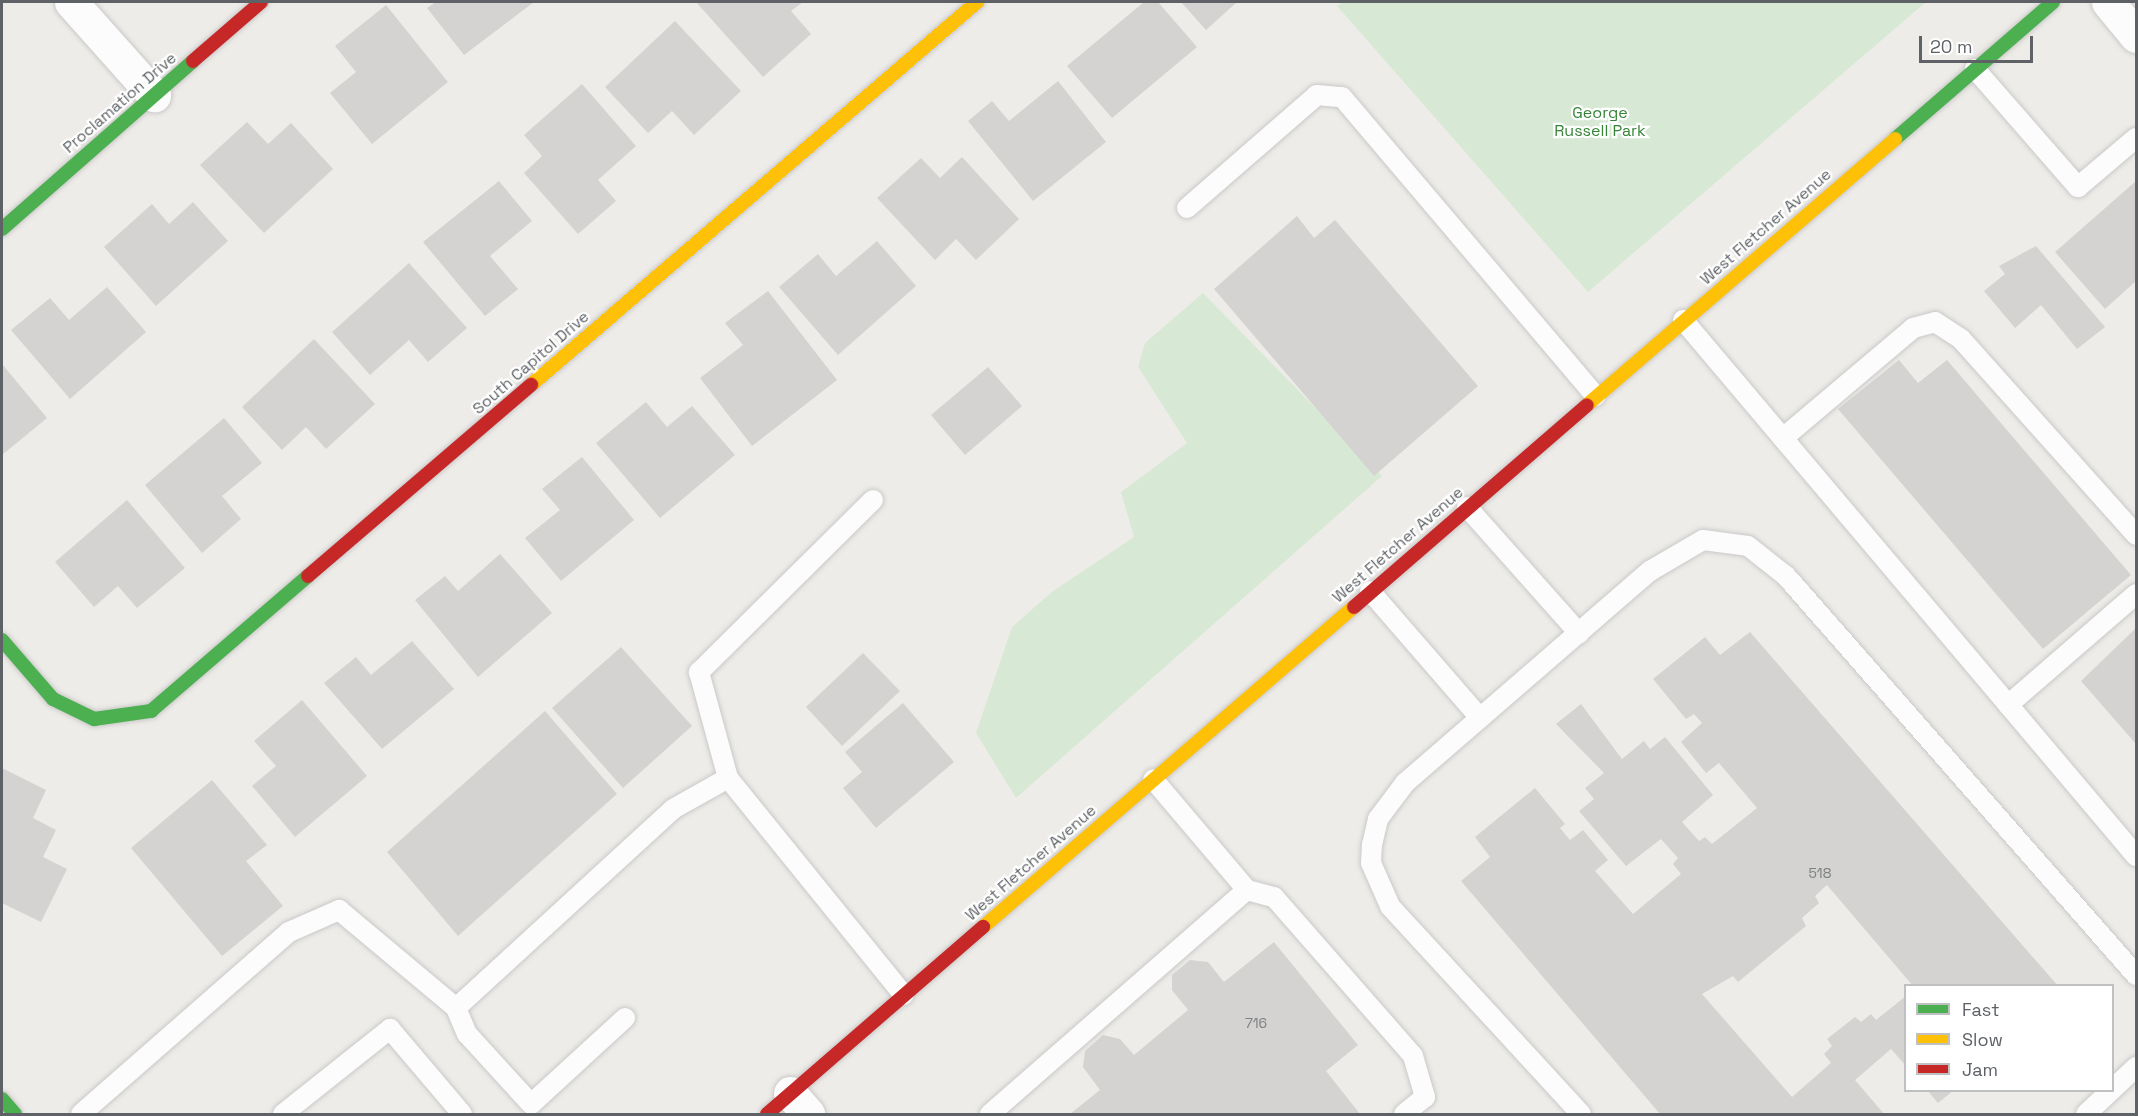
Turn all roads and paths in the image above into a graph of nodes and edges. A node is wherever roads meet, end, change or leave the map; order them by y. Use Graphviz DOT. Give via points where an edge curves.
graph roads {
  1 [pos="72,2"];
  2 [pos="261,2"];
  3 [pos="977,2"];
  4 [pos="2053,2"];
  5 [pos="2108,2"];
  6 [pos="2136,36"];
  7 [pos="1975,69"];
  8 [pos="154,95"];
  9 [pos="2136,138"];
  10 [pos="1187,208"];
  11 [pos="2,229"];
  12 [pos="1683,320"];
  13 [pos="1596,396"];
  14 [pos="1783,438"];
  15 [pos="873,500"];
  16 [pos="1467,507"];
  17 [pos="2136,535"];
  18 [pos="1370,591"];
  19 [pos="2134,598"];
  20 [pos="1579,633"];
  21 [pos="2,640"];
  22 [pos="2008,705"];
  23 [pos="1480,718"];
  24 [pos="728,778"];
  25 [pos="1153,779"];
  26 [pos="2136,855"];
  27 [pos="1246,890"];
  28 [pos="2136,975"];
  29 [pos="904,995"];
  30 [pos="456,1008"];
  31 [pos="625,1018"];
  32 [pos="2136,1067"];
  33 [pos="2114,1088"];
  34 [pos="2109,1092"];
  35 [pos="2,1099"];
  36 [pos="788,1107"];
  37 [pos="15,1114"];
  38 [pos="81,1114"];
  39 [pos="283,1114"];
  40 [pos="462,1114"];
  41 [pos="990,1114"];
  42 [pos="1404,1114"];
  43 [pos="1581,1114"];
  44 [pos="2086,1114"];
  1 -- 8 [label="street"];
  2 -- 8 [label="main road, Proclamation Drive"];
  3 -- 21 [label="main road, South Capitol Drive" via="151,711 94,719 53,699"];
  4 -- 7 [label="main road, West Fletcher Avenue"];
  5 -- 6 [label="street"];
  7 -- 9 [label="lane" via="2078,187"];
  7 -- 12 [label="main road, West Fletcher Avenue"];
  8 -- 11 [label="main road, Proclamation Drive"];
  10 -- 13 [label="lane" via="1317,95 1342,97"];
  12 -- 13 [label="main road, West Fletcher Avenue"];
  12 -- 14 [label="lane"];
  13 -- 16 [label="main road, West Fletcher Avenue"];
  14 -- 17 [label="lane" via="1913,328 1935,322 1961,339"];
  14 -- 22 [label="lane"];
  15 -- 24 [label="lane" via="699,672"];
  16 -- 18 [label="main road, West Fletcher Avenue"];
  16 -- 20 [label="lane"];
  18 -- 23 [label="lane"];
  18 -- 25 [label="main road, West Fletcher Avenue"];
  19 -- 22 [label="lane"];
  20 -- 23 [label="lane"];
  20 -- 28 [label="lane" via="1678,551 1703,540 1748,546 1786,576"];
  22 -- 26 [label="lane"];
  23 -- 43 [label="lane" via="1390,800 1378,819 1371,863 1390,906"];
  24 -- 29 [label="lane"];
  24 -- 30 [label="lane" via="673,809"];
  25 -- 27 [label="lane"];
  25 -- 29 [label="main road, West Fletcher Avenue"];
  27 -- 41 [label="lane"];
  27 -- 42 [label="lane" via="1274,897 1413,1056 1425,1097"];
  29 -- 36 [label="main road, West Fletcher Avenue"];
  30 -- 31 [label="lane" via="467,1034 531,1104"];
  30 -- 38 [label="lane" via="339,910 289,932"];
  32 -- 33 [label="lane"];
  34 -- 44 [label="lane"];
  35 -- 37 [label="main road"];
  39 -- 40 [label="lane" via="390,1029"];
}
